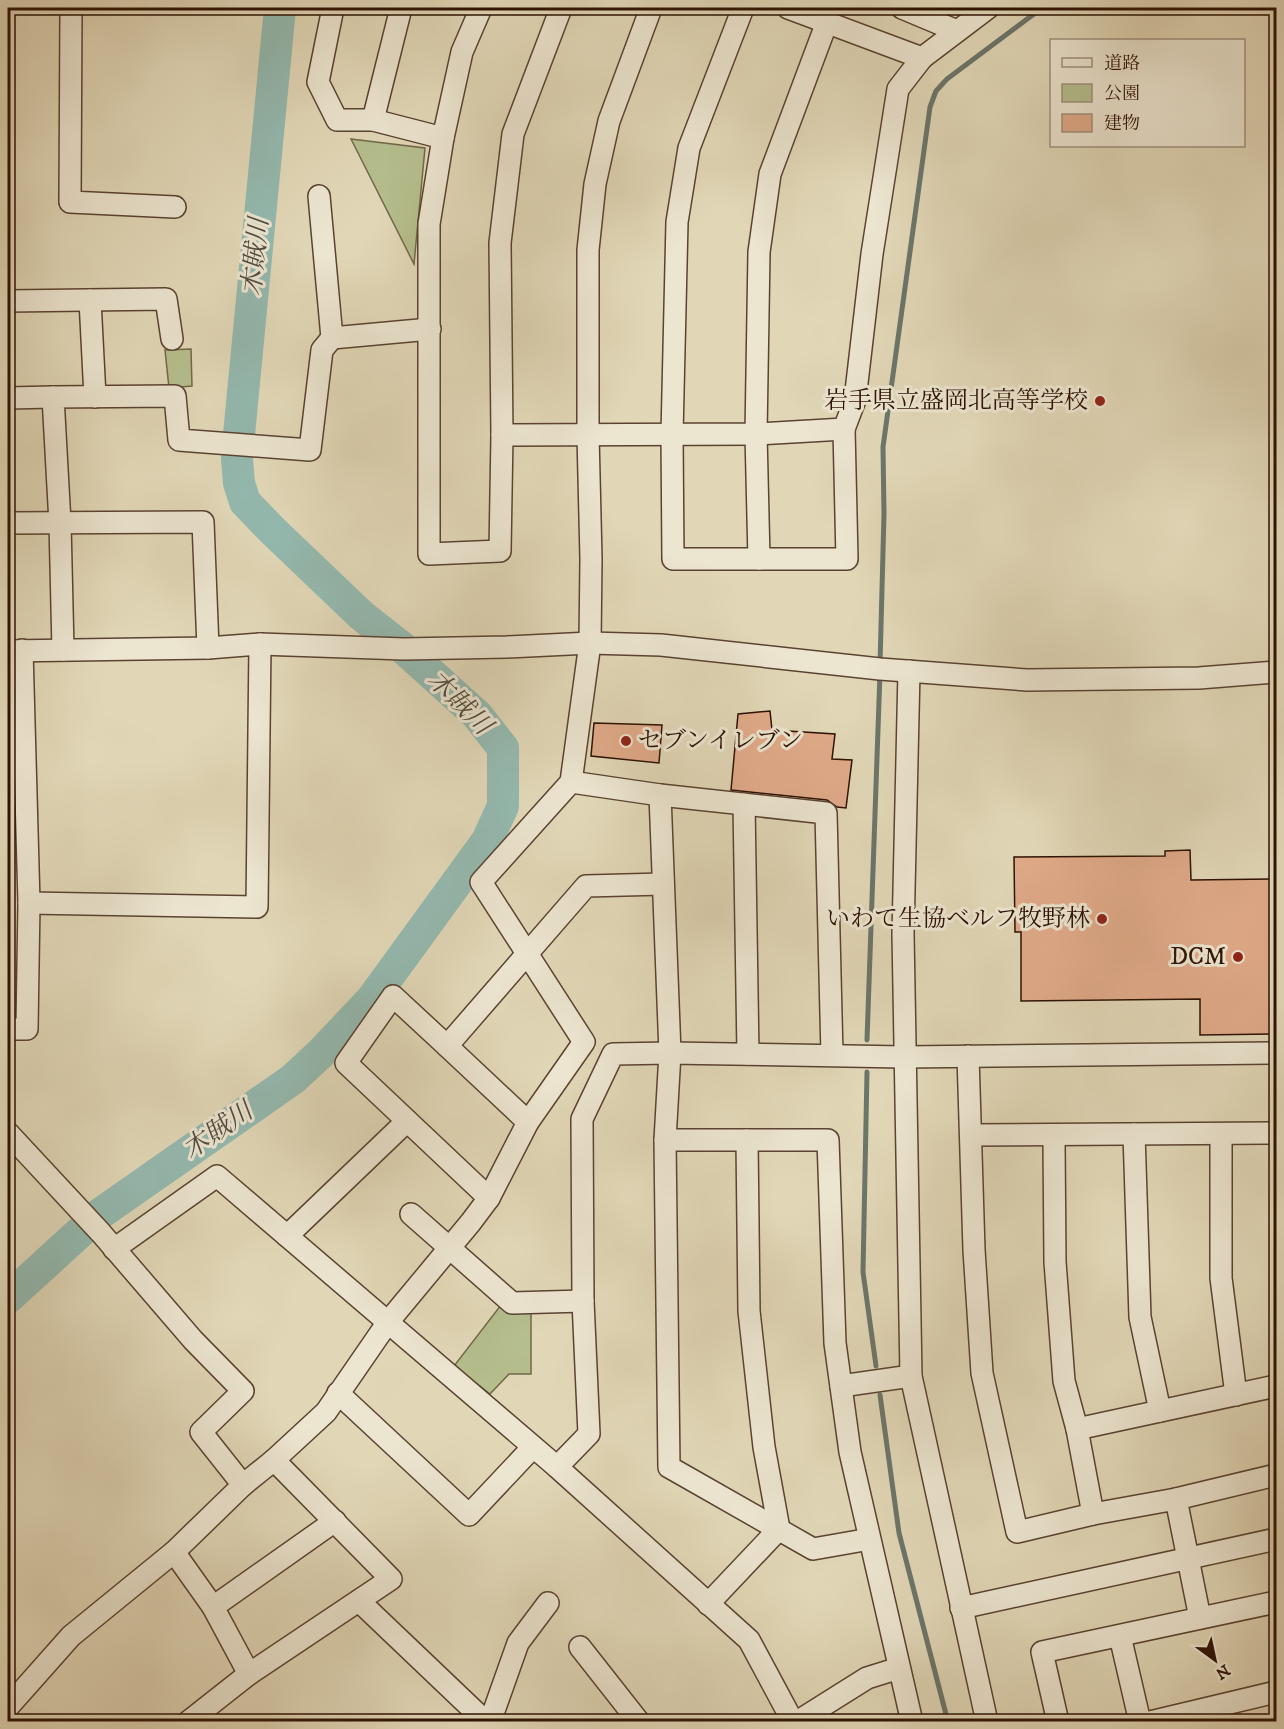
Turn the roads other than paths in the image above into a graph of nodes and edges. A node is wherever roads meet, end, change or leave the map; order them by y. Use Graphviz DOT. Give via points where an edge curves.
graph roads {
  1 [pos="71,8"];
  2 [pos="333,8"];
  3 [pos="401,8"];
  4 [pos="481,8"];
  5 [pos="561,8"];
  6 [pos="651,8"];
  7 [pos="743,8"];
  8 [pos="788,8"];
  9 [pos="902,8"];
  10 [pos="988,8"];
  11 [pos="827,22"];
  12 [pos="957,31"];
  13 [pos="922,58"];
  14 [pos="373,120"];
  15 [pos="443,138"];
  16 [pos="319,196"];
  17 [pos="175,207"];
  18 [pos="90,300"];
  19 [pos="8,301"];
  20 [pos="430,329"];
  21 [pos="332,338"];
  22 [pos="171,339"];
  23 [pos="53,397"];
  24 [pos="95,397"];
  25 [pos="8,398"];
  26 [pos="844,429"];
  27 [pos="756,434"];
  28 [pos="502,435"];
  29 [pos="588,435"];
  30 [pos="672,435"];
  31 [pos="8,523"];
  32 [pos="60,523"];
  33 [pos="759,559"];
  34 [pos="590,643"];
  35 [pos="260,644"];
  36 [pos="208,648"];
  37 [pos="63,650"];
  38 [pos="15,651"];
  39 [pos="909,671"];
  40 [pos="1276,672"];
  41 [pos="16,726"];
  42 [pos="571,782"];
  43 [pos="660,795"];
  44 [pos="744,804"];
  45 [pos="663,884"];
  46 [pos="29,903"];
  47 [pos="528,954"];
  48 [pos="8,1029"];
  49 [pos="447,1046"];
  50 [pos="670,1053"];
  51 [pos="1276,1053"];
  52 [pos="748,1054"];
  53 [pos="832,1055"];
  54 [pos="968,1056"];
  55 [pos="904,1057"];
  56 [pos="406,1121"];
  57 [pos="528,1122"];
  58 [pos="1276,1133"];
  59 [pos="1134,1134"];
  60 [pos="1221,1134"];
  61 [pos="971,1136"];
  62 [pos="665,1140"];
  63 [pos="747,1140"];
  64 [pos="1054,1140"];
  65 [pos="11,1144"];
  66 [pos="489,1198"];
  67 [pos="411,1214"];
  68 [pos="287,1236"];
  69 [pos="107,1241"];
  70 [pos="449,1249"];
  71 [pos="583,1301"];
  72 [pos="388,1322"];
  73 [pos="911,1376"];
  74 [pos="841,1386"];
  75 [pos="1276,1386"];
  76 [pos="338,1394"];
  77 [pos="1236,1395"];
  78 [pos="1160,1411"];
  79 [pos="1077,1429"];
  80 [pos="533,1447"];
  81 [pos="274,1460"];
  82 [pos="557,1467"];
  83 [pos="1276,1475"];
  84 [pos="243,1485"];
  85 [pos="1176,1500"];
  86 [pos="1093,1514"];
  87 [pos="335,1521"];
  88 [pos="779,1529"];
  89 [pos="870,1539"];
  90 [pos="1276,1539"];
  91 [pos="174,1552"];
  92 [pos="1189,1558"];
  93 [pos="359,1601"];
  94 [pos="1276,1602"];
  95 [pos="548,1603"];
  96 [pos="708,1604"];
  97 [pos="213,1607"];
  98 [pos="961,1608"];
  99 [pos="1200,1618"];
  100 [pos="1120,1636"];
  101 [pos="580,1647"];
  102 [pos="899,1668"];
  103 [pos="249,1674"];
  104 [pos="1276,1692"];
  105 [pos="8,1707"];
  106 [pos="1223,1713"];
  107 [pos="188,1722"];
  108 [pos="488,1722"];
  109 [pos="639,1722"];
  110 [pos="795,1722"];
  111 [pos="912,1722"];
  112 [pos="987,1722"];
  113 [pos="1058,1722"];
  114 [pos="1140,1722"];
  115 [pos="1150,1722"];
  1 -- 17 [label="street" via="70,202"];
  2 -- 14 [label="street" via="318,82 337,120"];
  3 -- 14 [label="street"];
  4 -- 15 [label="street" via="462,52"];
  5 -- 28 [label="street" via="513,134 501,243"];
  6 -- 29 [label="street" via="609,121 595,184 588,250"];
  7 -- 30 [label="street" via="689,148 677,222"];
  8 -- 11 [label="street"];
  9 -- 12 [label="street"];
  10 -- 12 [label="street"];
  11 -- 13 [label="street"];
  11 -- 27 [label="street" via="770,174 759,252"];
  12 -- 13 [label="street"];
  13 -- 26 [label="street" via="897,89 855,400"];
  14 -- 15 [label="street"];
  15 -- 20 [label="street" via="429,224"];
  16 -- 21 [label="street"];
  18 -- 19 [label="street"];
  18 -- 22 [label="street" via="166,300"];
  18 -- 24 [label="street"];
  20 -- 21 [label="street"];
  20 -- 28 [label="street" via="429,554 500,551"];
  21 -- 24 [label="street" via="322,350 310,450 179,440 175,396"];
  23 -- 24 [label="street"];
  23 -- 25 [label="street"];
  23 -- 32 [label="street"];
  26 -- 27 [label="street"];
  26 -- 33 [label="street" via="847,559"];
  27 -- 30 [label="street"];
  27 -- 33 [label="street"];
  28 -- 29 [label="street"];
  29 -- 30 [label="street"];
  29 -- 34 [label="street"];
  30 -- 33 [label="street" via="673,559"];
  31 -- 32 [label="street"];
  32 -- 36 [label="street" via="202,522"];
  32 -- 37 [label="street"];
  34 -- 35 [label="street" via="404,649"];
  34 -- 39 [label="street" via="661,645"];
  34 -- 42 [label="street"];
  35 -- 36 [label="street"];
  35 -- 46 [label="street" via="256,907"];
  36 -- 37 [label="street"];
  37 -- 38 [label="street"];
  38 -- 41 [label="street"];
  39 -- 40 [label="street" via="1027,680 1199,678"];
  39 -- 55 [label="street"];
  41 -- 46 [label="street"];
  42 -- 43 [label="street"];
  42 -- 47 [label="street" via="481,882"];
  43 -- 44 [label="street"];
  43 -- 45 [label="street"];
  44 -- 52 [label="street"];
  44 -- 53 [label="street" via="826,813"];
  45 -- 47 [label="street" via="586,886"];
  45 -- 50 [label="street"];
  46 -- 48 [label="street" via="27,1029"];
  47 -- 49 [label="street"];
  47 -- 57 [label="street" via="584,1042"];
  49 -- 56 [label="street" via="393,996 346,1064"];
  49 -- 57 [label="street"];
  50 -- 52 [label="street"];
  50 -- 62 [label="street"];
  50 -- 71 [label="street" via="613,1054 582,1119"];
  51 -- 54 [label="street"];
  52 -- 53 [label="street"];
  53 -- 55 [label="street"];
  54 -- 55 [label="street"];
  54 -- 61 [label="street"];
  55 -- 73 [label="street"];
  56 -- 66 [label="street"];
  56 -- 68 [label="street"];
  57 -- 66 [label="street"];
  58 -- 60 [label="street"];
  59 -- 60 [label="street"];
  59 -- 61 [label="street"];
  59 -- 78 [label="street" via="1140,1317"];
  60 -- 77 [label="street" via="1221,1278"];
  61 -- 86 [label="street" via="982,1373 1017,1532"];
  62 -- 63 [label="street"];
  62 -- 88 [label="street" via="669,1467"];
  63 -- 74 [label="street" via="828,1140 835,1343"];
  63 -- 88 [label="street" via="749,1311 764,1447"];
  64 -- 79 [label="street" via="1055,1262 1064,1381"];
  65 -- 69 [label="street"];
  66 -- 70 [label="street"];
  67 -- 70 [label="street"];
  68 -- 69 [label="street" via="217,1176"];
  68 -- 72 [label="street"];
  69 -- 84 [label="street" via="243,1391 201,1432"];
  70 -- 71 [label="street" via="512,1303"];
  70 -- 72 [label="street"];
  71 -- 82 [label="street" via="589,1434"];
  72 -- 76 [label="street"];
  72 -- 80 [label="street"];
  73 -- 74 [label="street"];
  73 -- 98 [label="street"];
  74 -- 89 [label="street" via="850,1452"];
  75 -- 77 [label="street"];
  76 -- 80 [label="street" via="469,1515"];
  76 -- 81 [label="street" via="326,1412"];
  77 -- 78 [label="street"];
  78 -- 79 [label="street"];
  79 -- 86 [label="street"];
  80 -- 82 [label="street"];
  81 -- 84 [label="street"];
  81 -- 87 [label="street"];
  82 -- 96 [label="street"];
  83 -- 85 [label="street"];
  84 -- 91 [label="street"];
  85 -- 86 [label="street"];
  85 -- 92 [label="street"];
  87 -- 93 [label="street" via="391,1579"];
  87 -- 97 [label="street"];
  88 -- 89 [label="street" via="813,1549"];
  88 -- 96 [label="street"];
  89 -- 102 [label="street"];
  90 -- 92 [label="street"];
  91 -- 97 [label="street"];
  91 -- 105 [label="street" via="70,1636"];
  92 -- 98 [label="street"];
  92 -- 99 [label="street"];
  93 -- 103 [label="street"];
  93 -- 108 [label="street"];
  94 -- 99 [label="street"];
  95 -- 108 [label="street" via="518,1642"];
  96 -- 110 [label="street" via="749,1641"];
  97 -- 103 [label="street"];
  98 -- 112 [label="street"];
  99 -- 100 [label="street"];
  100 -- 113 [label="street" via="1042,1652"];
  100 -- 114 [label="street"];
  101 -- 109 [label="street"];
  102 -- 110 [label="street" via="867,1678"];
  102 -- 111 [label="street"];
  103 -- 107 [label="street"];
  104 -- 106 [label="street"];
  106 -- 115 [label="street"];
}
